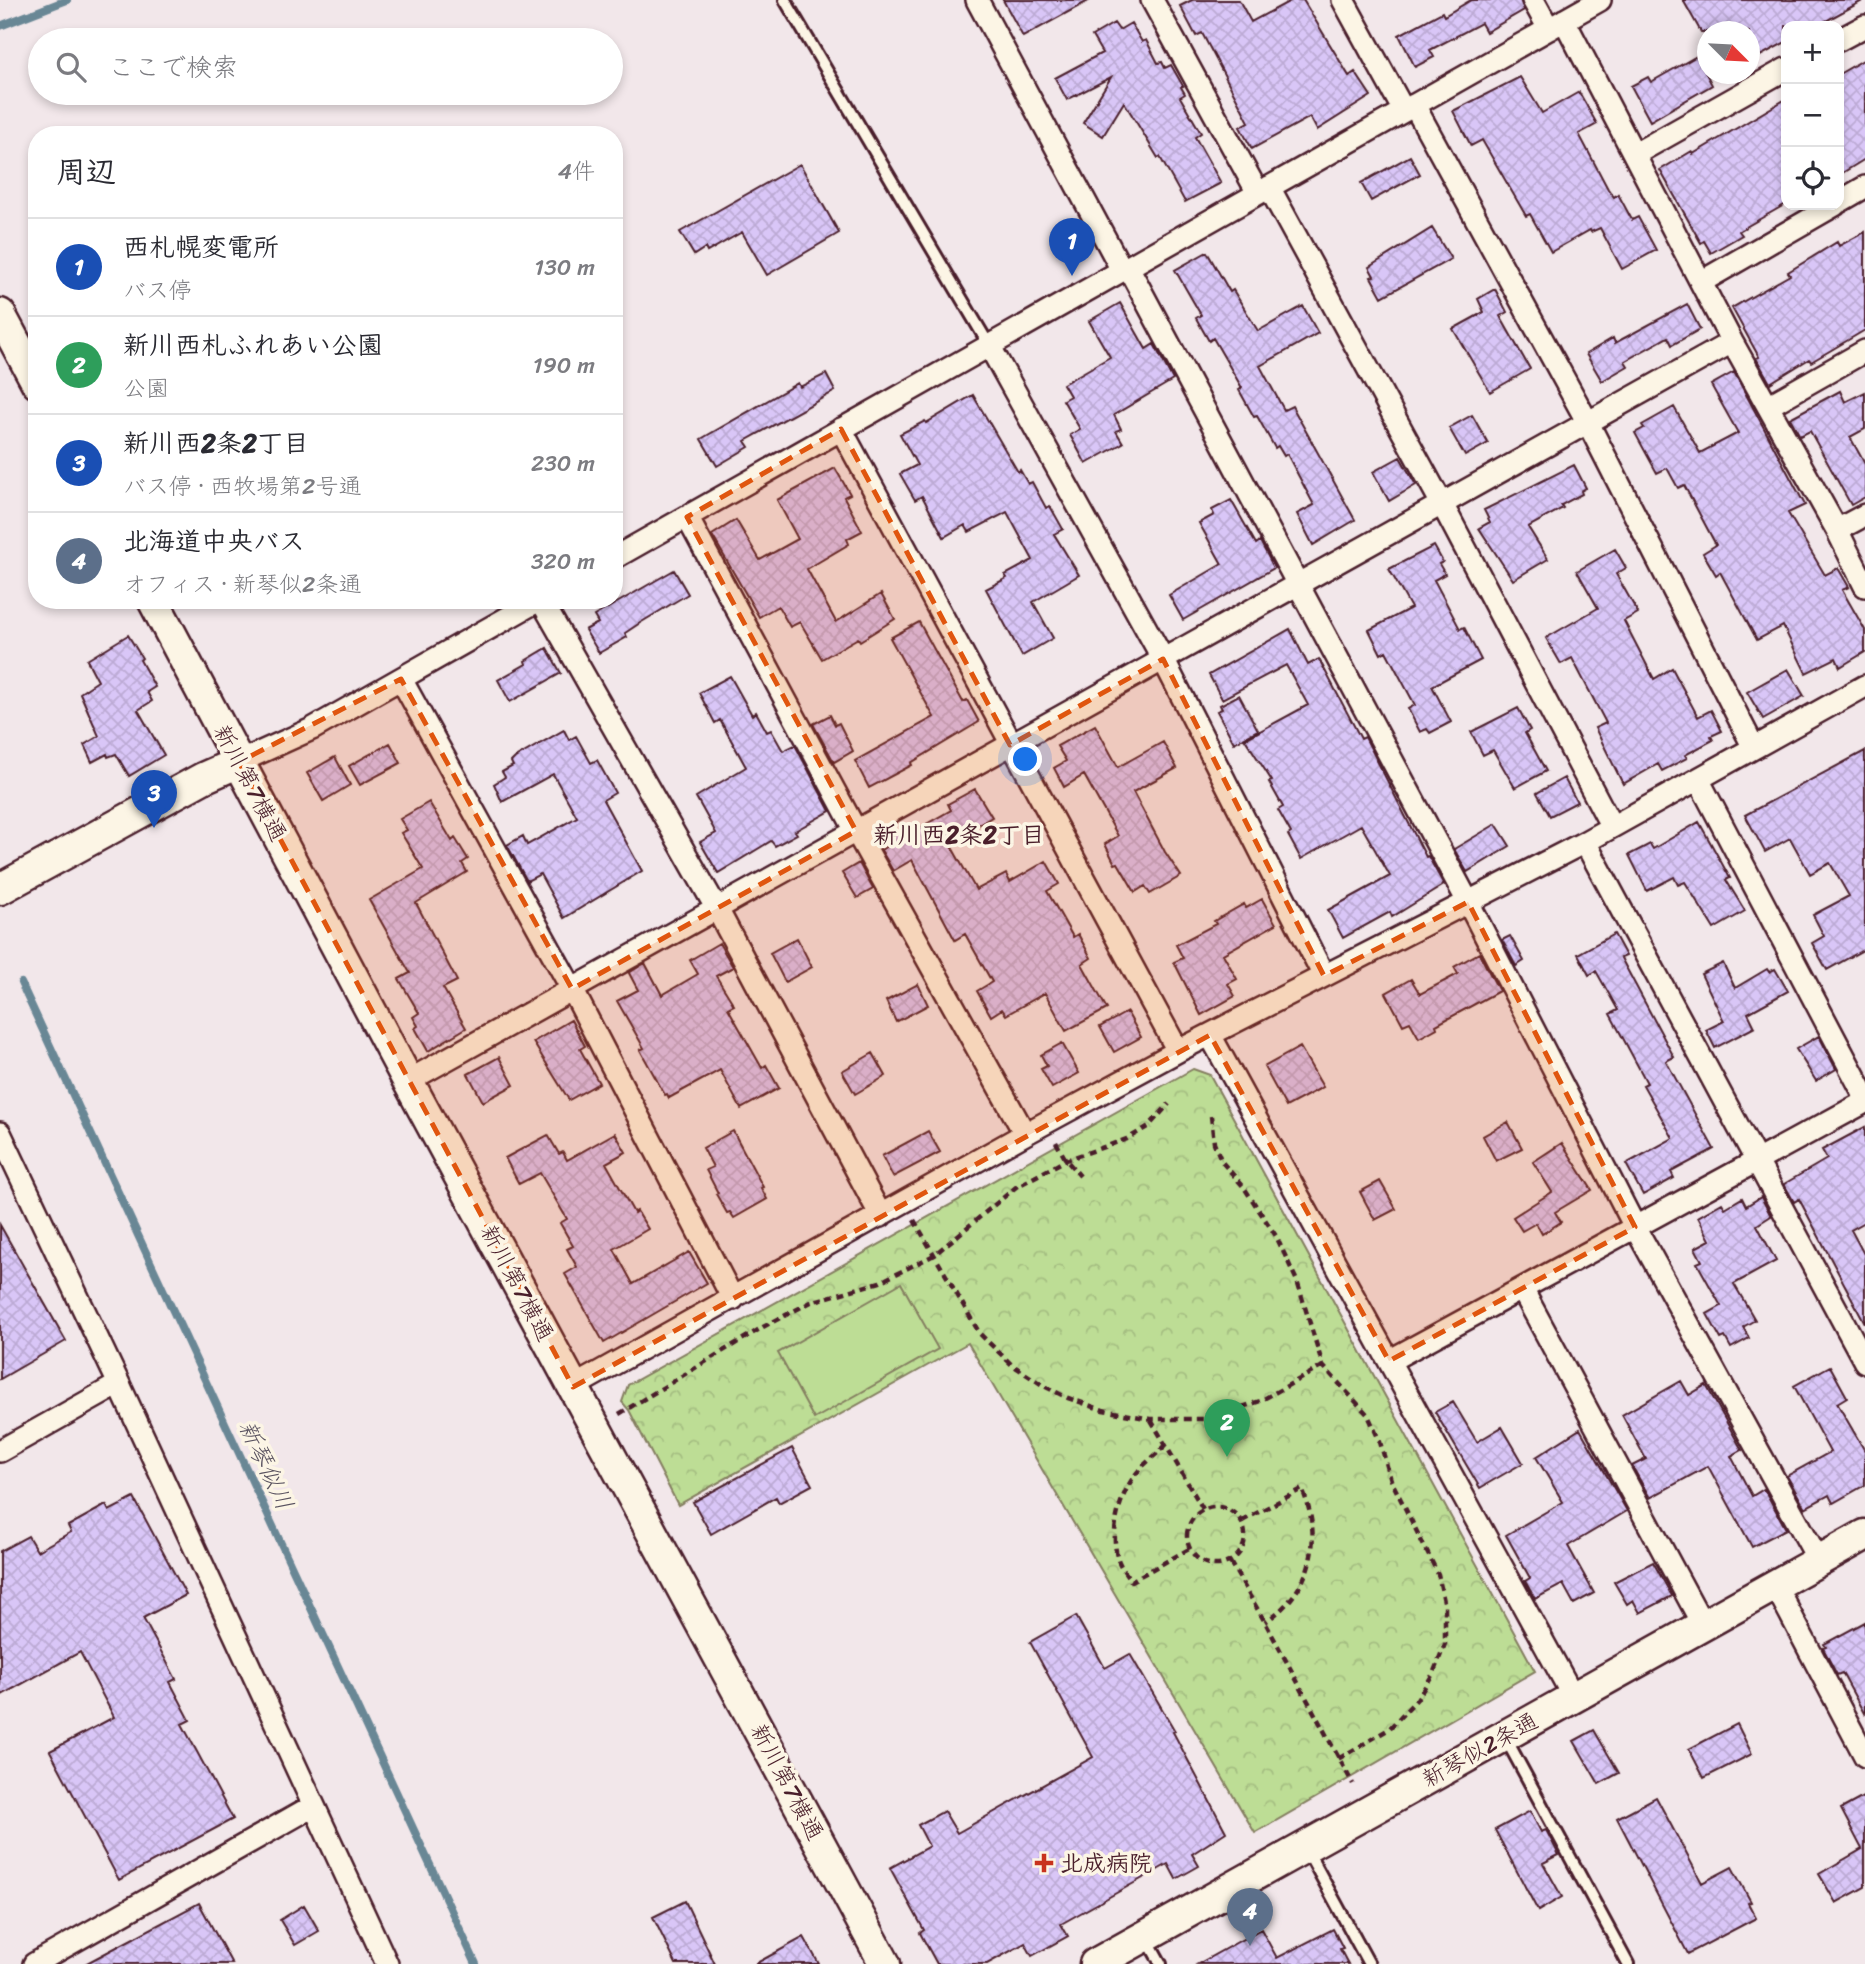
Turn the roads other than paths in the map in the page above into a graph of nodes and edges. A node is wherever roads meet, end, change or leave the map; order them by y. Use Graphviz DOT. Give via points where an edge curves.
graph roads {
  1 [pos="785,0"];
  2 [pos="977,0"];
  3 [pos="1152,0"];
  4 [pos="1343,0"];
  5 [pos="1533,0"];
  6 [pos="1600,0"];
  7 [pos="1556,25"];
  8 [pos="1865,26"];
  9 [pos="1844,37"];
  10 [pos="1781,72"];
  11 [pos="1409,108"];
  12 [pos="1635,154"];
  13 [pos="1865,187"];
  14 [pos="1264,190"];
  15 [pos="1844,200"];
  16 [pos="1827,210"];
  17 [pos="1125,269"];
  18 [pos="1701,282"];
  19 [pos="0,314"];
  20 [pos="1732,342"];
  21 [pos="989,345"];
  22 [pos="1865,351"];
  23 [pos="28,366"];
  24 [pos="1768,407"];
  25 [pos="1588,422"];
  26 [pos="841,429"];
  27 [pos="1442,504"];
  28 [pos="1865,515"];
  29 [pos="687,517"];
  30 [pos="1837,530"];
  31 [pos="623,553"];
  32 [pos="1299,584"];
  33 [pos="1865,586"];
  34 [pos="158,609"];
  35 [pos="524,609"];
  36 [pos="545,609"];
  37 [pos="1163,659"];
  38 [pos="401,679"];
  39 [pos="1865,686"];
  40 [pos="1010,745"];
  41 [pos="1754,748"];
  42 [pos="239,762"];
  43 [pos="1698,779"];
  44 [pos="1612,827"];
  45 [pos="856,831"];
  46 [pos="1585,842"];
  47 [pos="9,884"];
  48 [pos="1468,902"];
  49 [pos="717,908"];
  50 [pos="1324,976"];
  51 [pos="572,989"];
  52 [pos="1210,1035"];
  53 [pos="1178,1051"];
  54 [pos="408,1081"];
  55 [pos="1865,1096"];
  56 [pos="1865,1102"];
  57 [pos="0,1133"];
  58 [pos="1025,1134"];
  59 [pos="1756,1161"];
  60 [pos="881,1216"];
  61 [pos="1636,1227"];
  62 [pos="1522,1289"];
  63 [pos="733,1299"];
  64 [pos="1389,1361"];
  65 [pos="1865,1362"];
  66 [pos="119,1384"];
  67 [pos="573,1387"];
  68 [pos="0,1451"];
  69 [pos="1865,1535"];
  70 [pos="1819,1561"];
  71 [pos="1775,1584"];
  72 [pos="1703,1625"];
  73 [pos="1574,1698"];
  74 [pos="1504,1736"];
  75 [pos="1865,1756"];
  76 [pos="313,1806"];
  77 [pos="1305,1847"];
  78 [pos="1145,1936"];
  79 [pos="34,1964"];
  80 [pos="387,1964"];
  81 [pos="885,1964"];
  82 [pos="1096,1964"];
  83 [pos="1161,1964"];
  84 [pos="1369,1964"];
  85 [pos="1628,1964"];
  1 -- 21 [label="lane"];
  2 -- 17 [label="street"];
  3 -- 14 [label="street"];
  4 -- 11 [label="street"];
  5 -- 7 [label="street"];
  6 -- 7 [label="street"];
  7 -- 11 [label="street"];
  7 -- 12 [label="street"];
  8 -- 9 [label="street"];
  10 -- 12 [label="street"];
  11 -- 14 [label="street"];
  11 -- 25 [label="street"];
  12 -- 18 [label="street"];
  13 -- 15 [label="street"];
  14 -- 17 [label="street"];
  14 -- 27 [label="street"];
  16 -- 18 [label="street"];
  17 -- 21 [label="street"];
  17 -- 32 [label="street"];
  18 -- 20 [label="street"];
  19 -- 23 [label="street"];
  20 -- 24 [label="street"];
  20 -- 25 [label="street"];
  21 -- 26 [label="street"];
  21 -- 37 [label="street"];
  22 -- 24 [label="street"];
  24 -- 30 [label="street"];
  25 -- 27 [label="street"];
  25 -- 41 [label="street"];
  26 -- 29 [label="street"];
  26 -- 40 [label="street"];
  27 -- 32 [label="street"];
  27 -- 44 [label="street"];
  28 -- 30 [label="street"];
  29 -- 31 [label="street"];
  29 -- 45 [label="street"];
  30 -- 33 [label="street"];
  32 -- 37 [label="street"];
  32 -- 48 [label="street"];
  34 -- 42 [label="street, 新川第7横通"];
  35 -- 38 [label="street"];
  36 -- 49 [label="street"];
  37 -- 40 [label="street"];
  37 -- 50 [label="street"];
  38 -- 42 [label="street" via="312,729"];
  38 -- 51 [label="street"];
  39 -- 41 [label="street"];
  40 -- 45 [label="street"];
  40 -- 53 [label="street"];
  41 -- 43 [label="street"];
  42 -- 47 [label="street"];
  42 -- 54 [label="street, 新川第7横通"];
  43 -- 44 [label="street"];
  43 -- 55 [label="street"];
  44 -- 46 [label="street"];
  45 -- 49 [label="street"];
  45 -- 58 [label="street"];
  46 -- 48 [label="street"];
  46 -- 59 [label="street"];
  48 -- 50 [label="street"];
  48 -- 61 [label="street"];
  49 -- 51 [label="street"];
  49 -- 60 [label="street"];
  50 -- 52 [label="street"];
  51 -- 54 [label="street"];
  51 -- 63 [label="street"];
  52 -- 53 [label="street"];
  52 -- 64 [label="street"];
  53 -- 58 [label="street"];
  54 -- 67 [label="street, 新川第7横通"];
  56 -- 59 [label="street"];
  57 -- 66 [label="street"];
  58 -- 60 [label="street"];
  59 -- 61 [label="street"];
  59 -- 65 [label="street"];
  60 -- 63 [label="street"];
  61 -- 62 [label="street"];
  61 -- 70 [label="street"];
  62 -- 64 [label="street"];
  62 -- 72 [label="street"];
  63 -- 67 [label="street"];
  64 -- 73 [label="street"];
  66 -- 68 [label="street"];
  66 -- 76 [label="street"];
  67 -- 81 [label="street, 新川第7横通"];
  69 -- 70 [label="street, 新琴似2条通"];
  70 -- 71 [label="street, 新琴似2条通"];
  71 -- 72 [label="street, 新琴似2条通"];
  71 -- 75 [label="street"];
  72 -- 73 [label="street, 新琴似2条通"];
  73 -- 74 [label="street, 新琴似2条通"];
  74 -- 77 [label="street, 新琴似2条通"];
  74 -- 85 [label="lane"];
  76 -- 79 [label="street"];
  76 -- 80 [label="street"];
  77 -- 78 [label="street, 新琴似2条通"];
  77 -- 84 [label="lane"];
  78 -- 82 [label="street, 新琴似2条通"];
  78 -- 83 [label="lane"];
}
